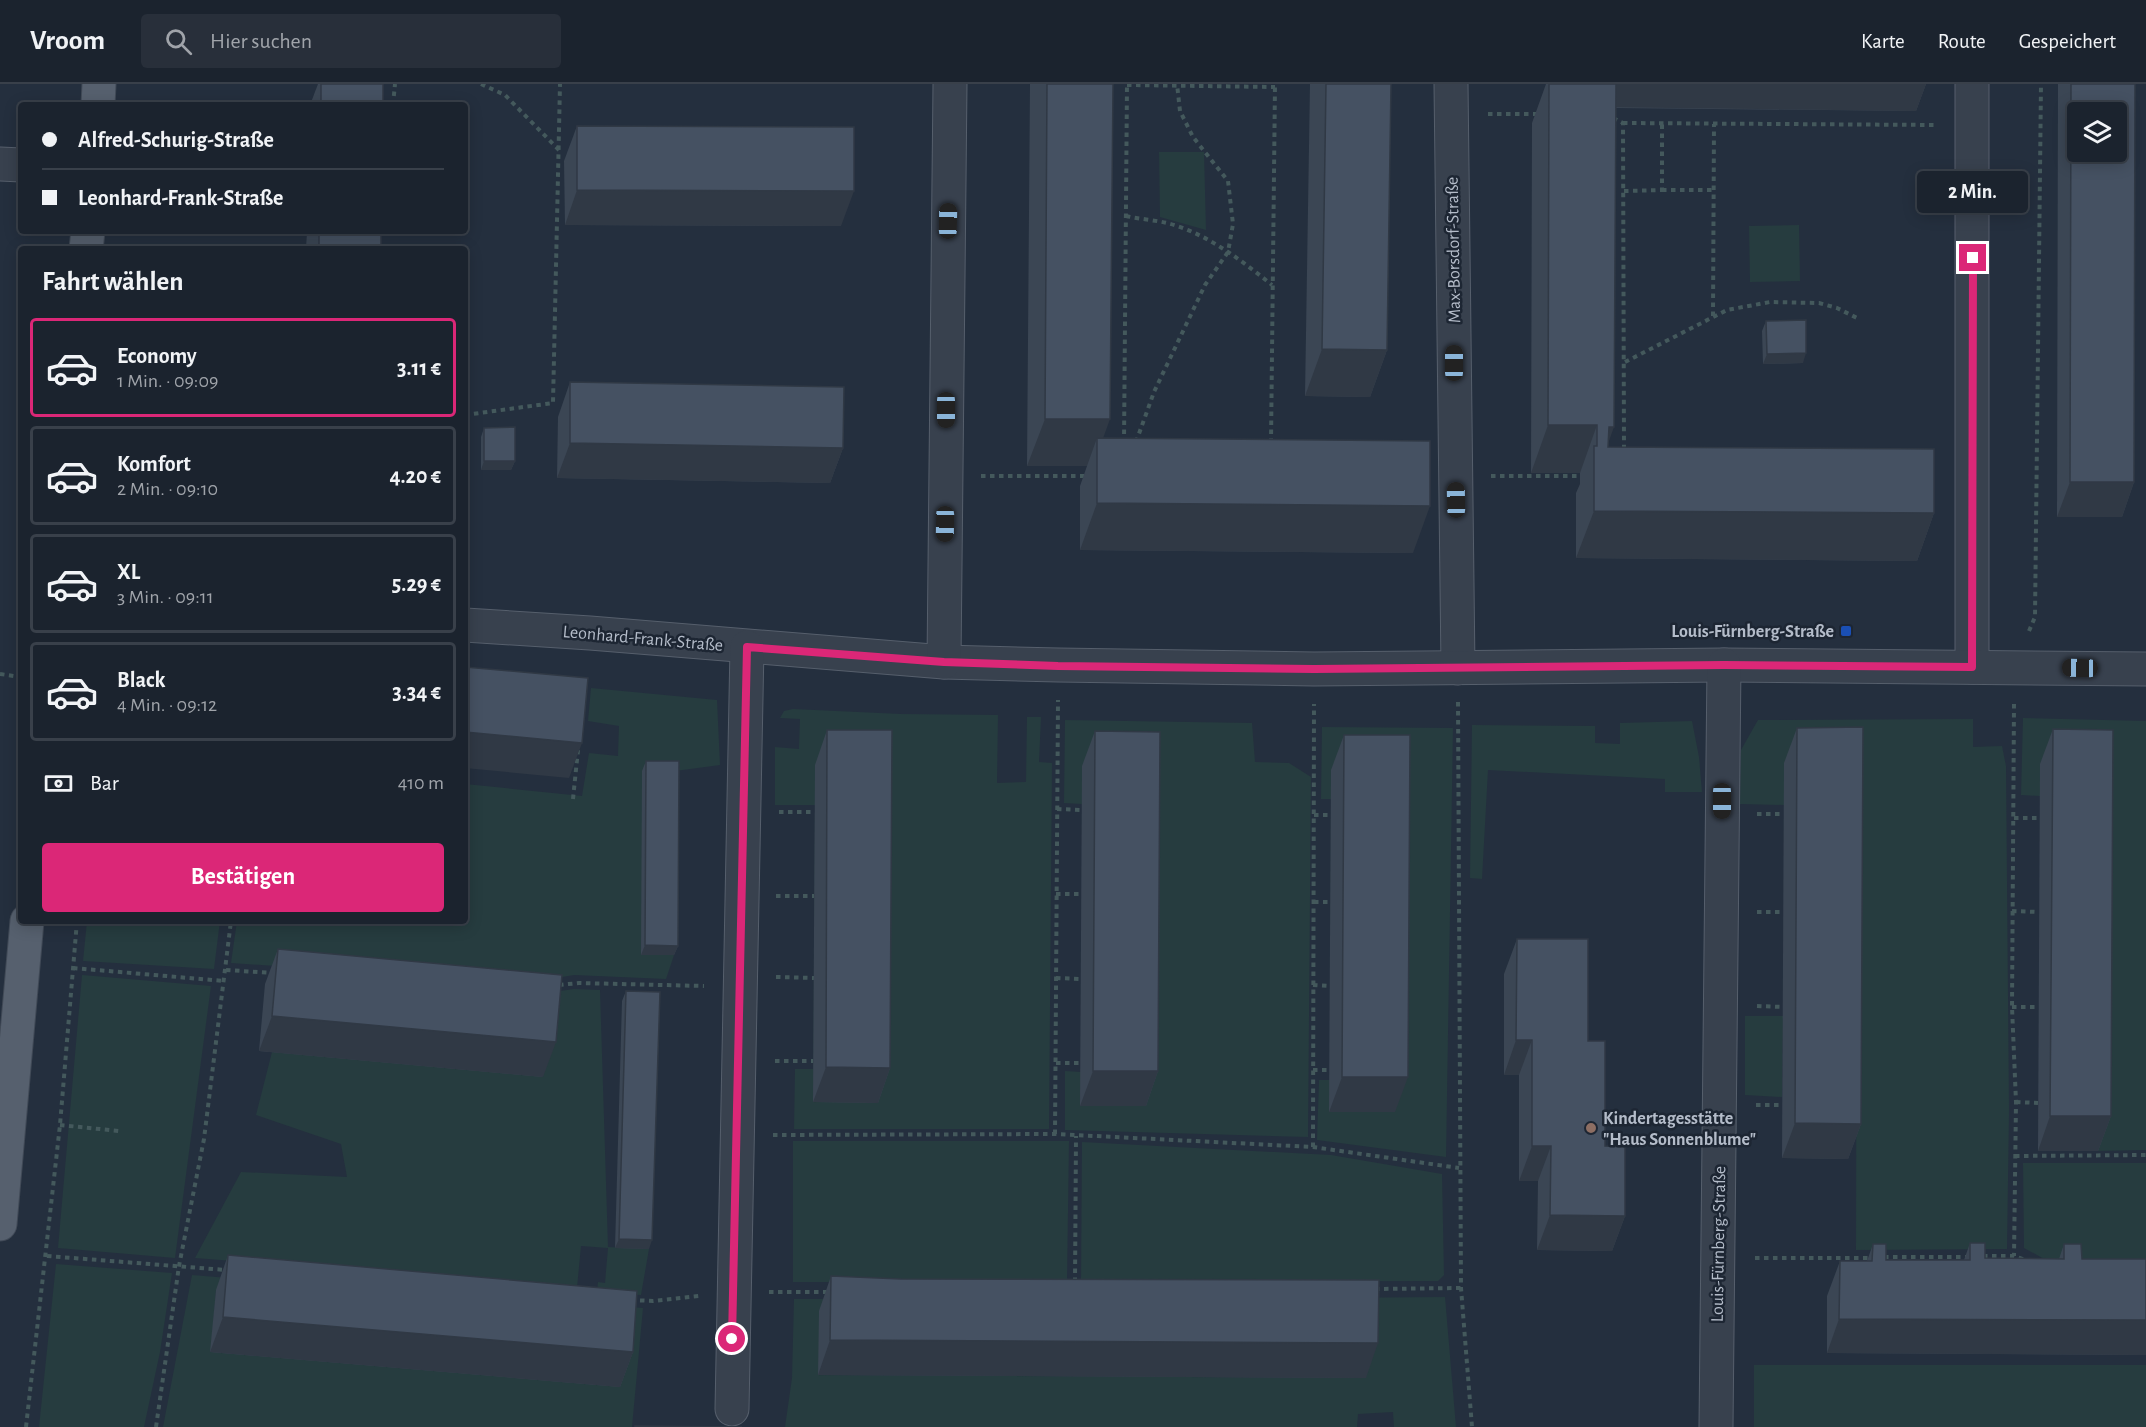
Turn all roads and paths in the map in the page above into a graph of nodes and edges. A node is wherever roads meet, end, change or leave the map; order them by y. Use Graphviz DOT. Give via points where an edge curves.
graph roads {
  1 [pos="99,84"];
  2 [pos="395,84"];
  3 [pos="482,84"];
  4 [pos="560,84"];
  5 [pos="950,84"];
  6 [pos="1127,84"];
  7 [pos="1972,84"];
  8 [pos="2041,84"];
  9 [pos="1177,85"];
  10 [pos="1275,86"];
  11 [pos="1451,99"];
  12 [pos="98,102"];
  13 [pos="393,102"];
  14 [pos="1547,114"];
  15 [pos="1603,114"];
  16 [pos="1623,123"];
  17 [pos="1662,123"];
  18 [pos="1714,124"];
  19 [pos="1973,125"];
  20 [pos="559,151"];
  21 [pos="0,164"];
  22 [pos="18,165"];
  23 [pos="1662,190"];
  24 [pos="1714,190"];
  25 [pos="1624,191"];
  26 [pos="1126,216"];
  27 [pos="1228,252"];
  28 [pos="1273,285"];
  29 [pos="1713,316"];
  30 [pos="1857,318"];
  31 [pos="1625,362"];
  32 [pos="468,415"];
  33 [pos="1135,445"];
  34 [pos="1124,453"];
  35 [pos="1271,453"];
  36 [pos="1624,453"];
  37 [pos="1088,476"];
  38 [pos="1455,476"];
  39 [pos="1580,476"];
  40 [pos="946,478"];
  41 [pos="468,625"];
  42 [pos="747,647"];
  43 [pos="944,662"];
  44 [pos="1724,665"];
  45 [pos="1058,666"];
  46 [pos="1972,667"];
  47 [pos="1458,668"];
  48 [pos="2013,668"];
  49 [pos="1314,669"];
  50 [pos="2146,669"];
  51 [pos="0,674"];
  52 [pos="18,676"];
  53 [pos="579,740"];
  54 [pos="573,799"];
  55 [pos="1057,809"];
  56 [pos="1082,810"];
  57 [pos="1314,815"];
  58 [pos="1331,815"];
  59 [pos="2014,818"];
  60 [pos="2040,818"];
  61 [pos="1056,894"];
  62 [pos="1082,894"];
  63 [pos="1314,902"];
  64 [pos="1330,902"];
  65 [pos="2012,911"];
  66 [pos="2039,912"];
  67 [pos="27,924"];
  68 [pos="77,924"];
  69 [pos="231,924"];
  70 [pos="73,968"];
  71 [pos="226,970"];
  72 [pos="280,974"];
  73 [pos="1056,978"];
  74 [pos="1081,979"];
  75 [pos="224,981"];
  76 [pos="556,985"];
  77 [pos="1313,985"];
  78 [pos="739,986"];
  79 [pos="1330,986"];
  80 [pos="2013,1007"];
  81 [pos="2038,1007"];
  82 [pos="773,1060"];
  83 [pos="813,1061"];
  84 [pos="1056,1063"];
  85 [pos="1081,1063"];
  86 [pos="1313,1070"];
  87 [pos="1330,1070"];
  88 [pos="2016,1102"];
  89 [pos="2038,1103"];
  90 [pos="60,1125"];
  91 [pos="119,1131"];
  92 [pos="1055,1134"];
  93 [pos="736,1135"];
  94 [pos="1076,1136"];
  95 [pos="1313,1147"];
  96 [pos="2146,1155"];
  97 [pos="2014,1156"];
  98 [pos="1459,1168"];
  99 [pos="0,1224"];
  100 [pos="46,1256"];
  101 [pos="2014,1256"];
  102 [pos="1965,1257"];
  103 [pos="1718,1258"];
  104 [pos="1866,1258"];
  105 [pos="2036,1264"];
  106 [pos="179,1266"];
  107 [pos="1964,1267"];
  108 [pos="1867,1268"];
  109 [pos="238,1271"];
  110 [pos="1461,1288"];
  111 [pos="1364,1290"];
  112 [pos="733,1292"];
  113 [pos="841,1292"];
  114 [pos="1075,1292"];
  115 [pos="630,1300"];
  116 [pos="732,1410"];
  117 [pos="26,1427"];
  118 [pos="156,1427"];
  119 [pos="1472,1427"];
  120 [pos="1716,1427"];
  1 -- 12 [label="main road"];
  2 -- 13 [label="path"];
  3 -- 20 [label="path" via="505,95"];
  4 -- 20 [label="path"];
  5 -- 40 [label="street"];
  6 -- 9 [label="path"];
  6 -- 26 [label="path"];
  7 -- 19 [label="street"];
  8 -- 48 [label="path" via="2035,617"];
  9 -- 10 [label="path"];
  9 -- 27 [label="path" via="1180,111 1189,129 1228,181 1233,224"];
  10 -- 28 [label="path"];
  11 -- 14 [label="path"];
  11 -- 38 [label="street, Max-Borsdorf-Straße"];
  15 -- 16 [label="path"];
  16 -- 17 [label="path"];
  16 -- 25 [label="path"];
  17 -- 18 [label="path"];
  17 -- 23 [label="path"];
  18 -- 19 [label="path"];
  18 -- 24 [label="path"];
  19 -- 46 [label="street"];
  20 -- 32 [label="path" via="553,403"];
  21 -- 22 [label="street"];
  23 -- 24 [label="path"];
  23 -- 25 [label="path"];
  24 -- 29 [label="path"];
  25 -- 31 [label="path"];
  26 -- 27 [label="path" via="1168,223"];
  26 -- 34 [label="path"];
  27 -- 28 [label="path"];
  27 -- 33 [label="path" via="1205,285 1154,392"];
  28 -- 35 [label="path"];
  29 -- 30 [label="path" via="1770,302 1819,303"];
  29 -- 31 [label="path"];
  31 -- 36 [label="path"];
  37 -- 40 [label="path"];
  38 -- 39 [label="path"];
  38 -- 47 [label="street, Max-Borsdorf-Straße"];
  40 -- 43 [label="street"];
  41 -- 42 [label="street, Leonhard-Frank-Straße"];
  42 -- 43 [label="street, Leonhard-Frank-Straße"];
  42 -- 78 [label="street"];
  43 -- 45 [label="street, Leonhard-Frank-Straße"];
  44 -- 46 [label="street, Leonhard-Frank-Straße"];
  44 -- 47 [label="street, Leonhard-Frank-Straße"];
  44 -- 103 [label="street, Louis-Fürnberg-Straße"];
  45 -- 49 [label="street, Leonhard-Frank-Straße"];
  45 -- 55 [label="path"];
  46 -- 48 [label="street, Leonhard-Frank-Straße"];
  47 -- 49 [label="street, Leonhard-Frank-Straße"];
  47 -- 98 [label="path"];
  48 -- 50 [label="street, Leonhard-Frank-Straße"];
  48 -- 59 [label="path"];
  49 -- 57 [label="path"];
  51 -- 52 [label="path"];
  53 -- 54 [label="path"];
  55 -- 56 [label="path"];
  55 -- 61 [label="path"];
  57 -- 58 [label="path"];
  57 -- 63 [label="path"];
  59 -- 60 [label="path"];
  59 -- 65 [label="path"];
  61 -- 62 [label="path"];
  61 -- 73 [label="path"];
  63 -- 64 [label="path"];
  63 -- 77 [label="path"];
  65 -- 66 [label="path"];
  65 -- 80 [label="path"];
  67 -- 99 [label="main road"];
  68 -- 70 [label="path"];
  69 -- 71 [label="path"];
  70 -- 75 [label="path"];
  70 -- 90 [label="path"];
  71 -- 72 [label="path"];
  71 -- 75 [label="path"];
  73 -- 74 [label="path"];
  73 -- 84 [label="path"];
  75 -- 106 [label="path" via="204,1139"];
  76 -- 78 [label="path"];
  77 -- 79 [label="path"];
  77 -- 86 [label="path"];
  78 -- 93 [label="street"];
  80 -- 81 [label="path"];
  80 -- 88 [label="path"];
  82 -- 83 [label="path"];
  84 -- 85 [label="path"];
  84 -- 92 [label="path"];
  86 -- 87 [label="path"];
  86 -- 95 [label="path"];
  88 -- 89 [label="path"];
  88 -- 97 [label="path"];
  90 -- 91 [label="path"];
  90 -- 100 [label="path"];
  92 -- 93 [label="path"];
  92 -- 94 [label="path"];
  93 -- 112 [label="street"];
  94 -- 95 [label="path"];
  94 -- 114 [label="path"];
  95 -- 98 [label="path"];
  96 -- 97 [label="path"];
  97 -- 101 [label="path"];
  98 -- 110 [label="path"];
  100 -- 106 [label="path"];
  100 -- 117 [label="path"];
  101 -- 102 [label="path"];
  101 -- 105 [label="path"];
  102 -- 104 [label="path"];
  102 -- 107 [label="path"];
  103 -- 104 [label="path"];
  103 -- 120 [label="street, Louis-Fürnberg-Straße"];
  104 -- 108 [label="path"];
  106 -- 109 [label="path"];
  106 -- 118 [label="path"];
  110 -- 111 [label="path"];
  110 -- 119 [label="path"];
  112 -- 113 [label="path"];
  112 -- 115 [label="path"];
  112 -- 116 [label="street"];
}
